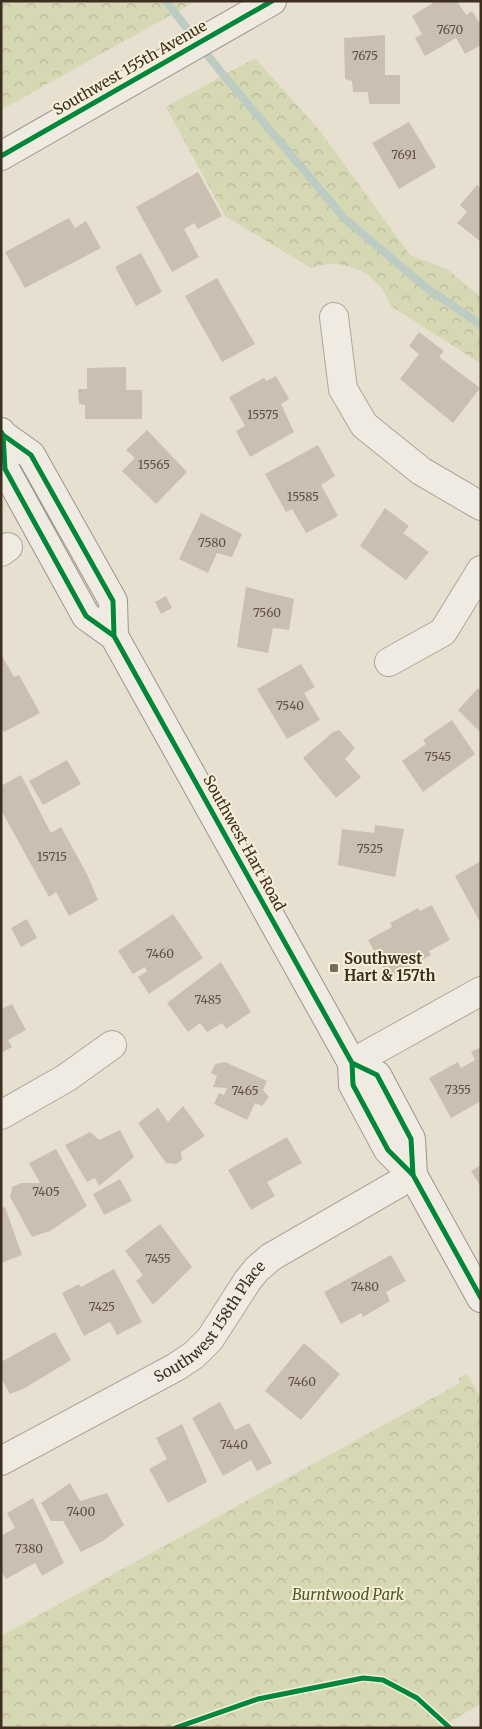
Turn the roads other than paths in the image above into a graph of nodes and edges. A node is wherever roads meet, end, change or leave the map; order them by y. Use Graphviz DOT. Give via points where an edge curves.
graph roads {
  1 [pos="263,6"];
  2 [pos="1,156"];
  3 [pos="334,317"];
  4 [pos="2,434"];
  5 [pos="481,506"];
  6 [pos="481,570"];
  7 [pos="389,662"];
  8 [pos="481,991"];
  9 [pos="112,1044"];
  10 [pos="352,1063"];
  11 [pos="1,1115"];
  12 [pos="413,1175"];
  13 [pos="481,1298"];
  14 [pos="1,1461"];
  1 -- 2 [label="street, Southwest 155th Avenue"];
  3 -- 5 [label="street" via="343,389 364,425 421,471"];
  4 -- 10 [label="street, Southwest Hart Road" via="5,469 86,616 114,636"];
  6 -- 7 [label="street" via="443,632"];
  8 -- 10 [label="street"];
  9 -- 11 [label="street" via="66,1078"];
  10 -- 12 [label="street, Southwest Hart Road" via="353,1085 388,1150"];
  12 -- 13 [label="street, Southwest Hart Road"];
  12 -- 14 [label="street, Southwest 158th Place" via="271,1257 248,1280 210,1339 194,1355"];
}
